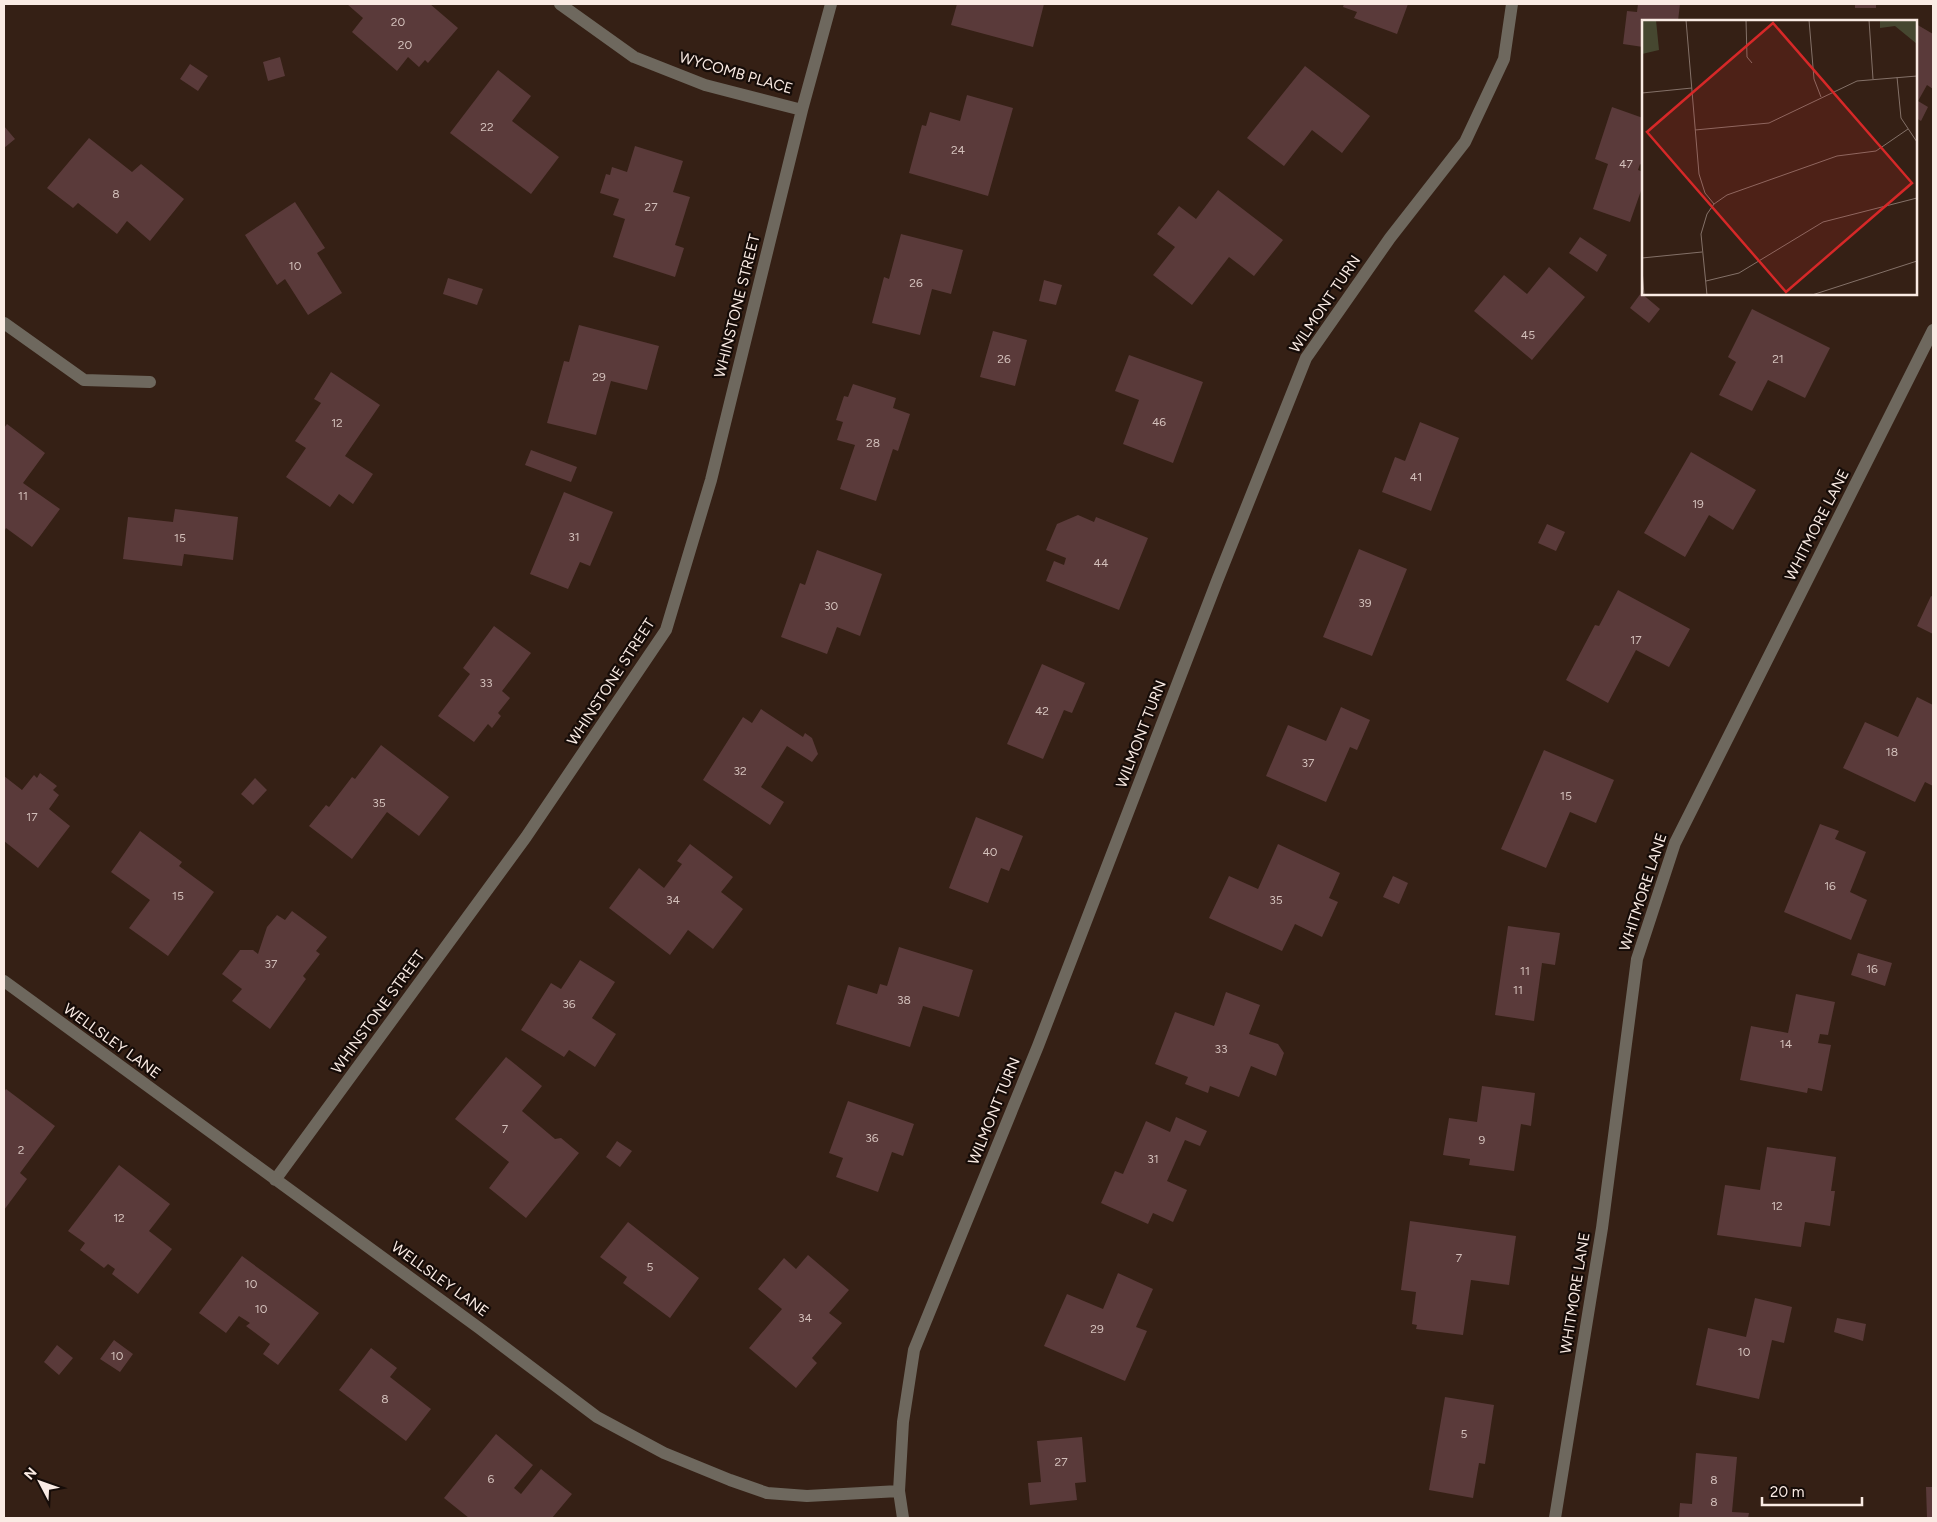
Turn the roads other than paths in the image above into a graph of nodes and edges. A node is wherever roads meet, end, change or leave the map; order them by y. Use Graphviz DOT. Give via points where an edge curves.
graph roads {
  1 [pos="560,4"];
  2 [pos="831,4"];
  3 [pos="1512,4"];
  4 [pos="802,110"];
  5 [pos="4,323"];
  6 [pos="1933,330"];
  7 [pos="150,382"];
  8 [pos="4,981"];
  9 [pos="275,1180"];
  10 [pos="899,1491"];
  11 [pos="903,1518"];
  12 [pos="1555,1518"];
  1 -- 4 [label="street, WYCOMB PLACE" via="634,57 705,85"];
  2 -- 4 [label="street, WHINSTONE STREET"];
  3 -- 10 [label="street, WILMONT TURN" via="1504,59 1465,142 1390,238 1306,358 1038,1046 914,1350 903,1422"];
  4 -- 9 [label="street, WHINSTONE STREET" via="711,480 666,630 526,837"];
  5 -- 7 [label="street" via="84,380"];
  6 -- 12 [label="street, WHITMORE LANE" via="1675,843 1637,959 1602,1228"];
  8 -- 9 [label="street, WELLSLEY LANE"];
  9 -- 10 [label="street, WELLSLEY LANE" via="597,1417 664,1453 767,1493 807,1496"];
  10 -- 11 [label="street, WILMONT TURN"];
}
